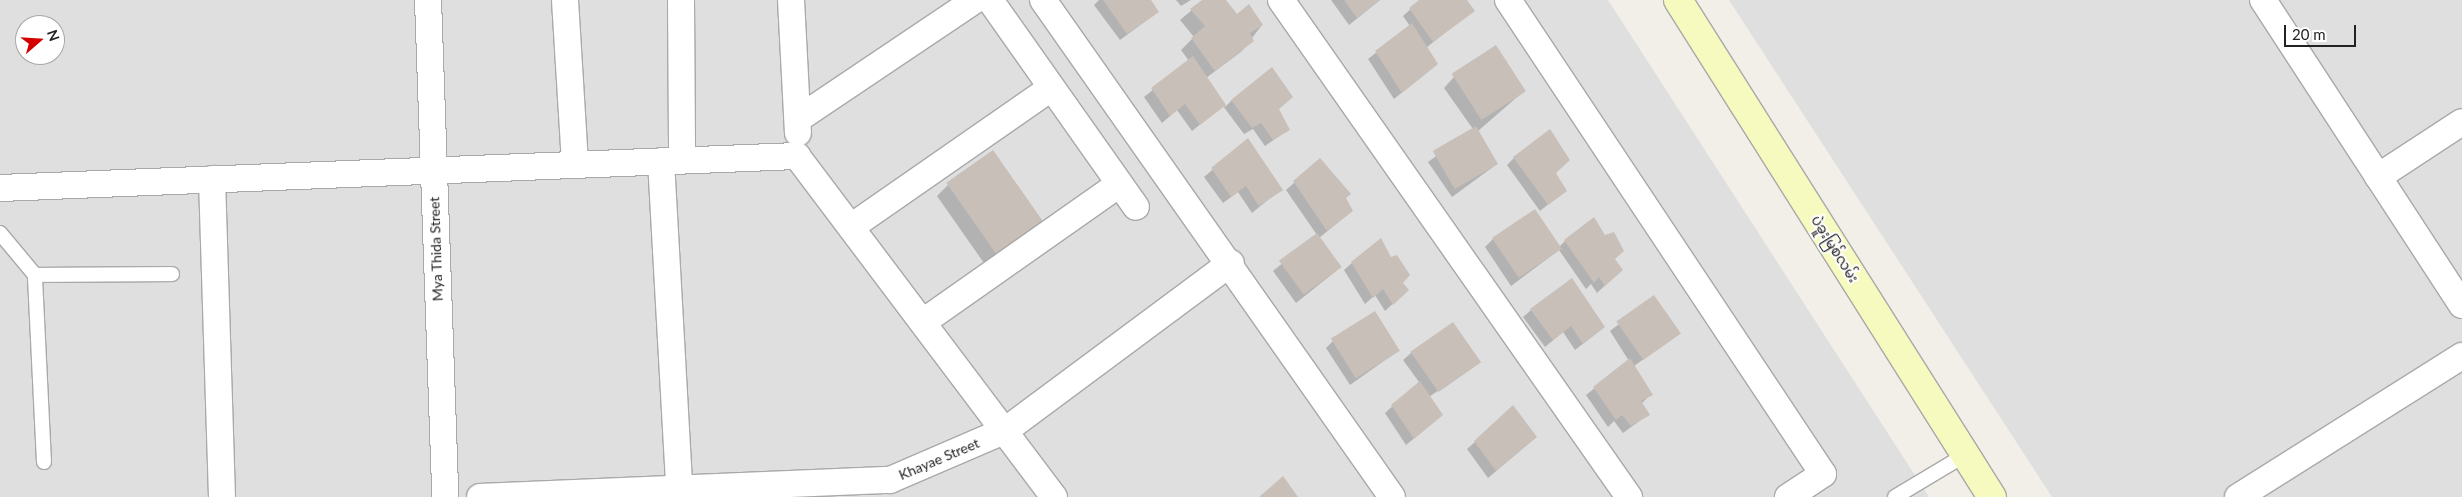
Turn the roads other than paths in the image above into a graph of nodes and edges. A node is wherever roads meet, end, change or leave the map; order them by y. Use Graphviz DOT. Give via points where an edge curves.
graph roads {
  1 [pos="428,0"];
  2 [pos="564,0"];
  3 [pos="681,0"];
  4 [pos="791,0"];
  5 [pos="975,0"];
  6 [pos="990,0"];
  7 [pos="1044,0"];
  8 [pos="1281,0"];
  9 [pos="1508,0"];
  10 [pos="1678,0"];
  11 [pos="2263,0"];
  12 [pos="1051,88"];
  13 [pos="798,120"];
  14 [pos="2462,122"];
  15 [pos="797,156"];
  16 [pos="672,161"];
  17 [pos="575,165"];
  18 [pos="432,169"];
  19 [pos="2378,177"];
  20 [pos="212,179"];
  21 [pos="1119,184"];
  22 [pos="0,188"];
  23 [pos="1136,207"];
  24 [pos="851,227"];
  25 [pos="0,233"];
  26 [pos="1231,263"];
  27 [pos="172,274"];
  28 [pos="35,275"];
  29 [pos="2462,306"];
  30 [pos="923,322"];
  31 [pos="2462,356"];
  32 [pos="1006,430"];
  33 [pos="1965,455"];
  34 [pos="44,462"];
  35 [pos="678,488"];
  36 [pos="222,497"];
  37 [pos="445,497"];
  38 [pos="480,497"];
  39 [pos="1054,497"];
  40 [pos="1392,497"];
  41 [pos="1629,497"];
  42 [pos="1788,497"];
  43 [pos="1895,497"];
  44 [pos="1992,497"];
  45 [pos="2238,497"];
  1 -- 18 [label="street, Mya Thida Street"];
  2 -- 17 [label="street"];
  3 -- 16 [label="street"];
  4 -- 13 [label="street"];
  5 -- 13 [label="street"];
  6 -- 12 [label="street"];
  7 -- 26 [label="street"];
  8 -- 41 [label="street"];
  9 -- 42 [label="street" via="1823,474"];
  10 -- 33 [label="main road, ပဲခူးမြစ်လမ်း"];
  11 -- 19 [label="street"];
  12 -- 21 [label="street"];
  12 -- 24 [label="street"];
  13 -- 15 [label="street"];
  14 -- 19 [label="street"];
  15 -- 16 [label="street"];
  15 -- 24 [label="street"];
  16 -- 17 [label="street"];
  16 -- 35 [label="street"];
  17 -- 18 [label="street"];
  18 -- 20 [label="street"];
  18 -- 37 [label="street, Mya Thida Street"];
  19 -- 29 [label="street"];
  20 -- 22 [label="street"];
  20 -- 36 [label="street"];
  21 -- 23 [label="street"];
  21 -- 30 [label="street"];
  24 -- 30 [label="street"];
  25 -- 28 [label="lane"];
  26 -- 32 [label="street, Khayae Street"];
  26 -- 40 [label="street"];
  27 -- 28 [label="lane"];
  28 -- 34 [label="lane"];
  30 -- 32 [label="street"];
  31 -- 45 [label="street"];
  32 -- 35 [label="street, Khayae Street" via="890,480"];
  32 -- 39 [label="street"];
  33 -- 43 [label="lane"];
  33 -- 44 [label="main road, ပဲခူးမြစ်လမ်း"];
  35 -- 38 [label="street, Khayae Street"];
}
